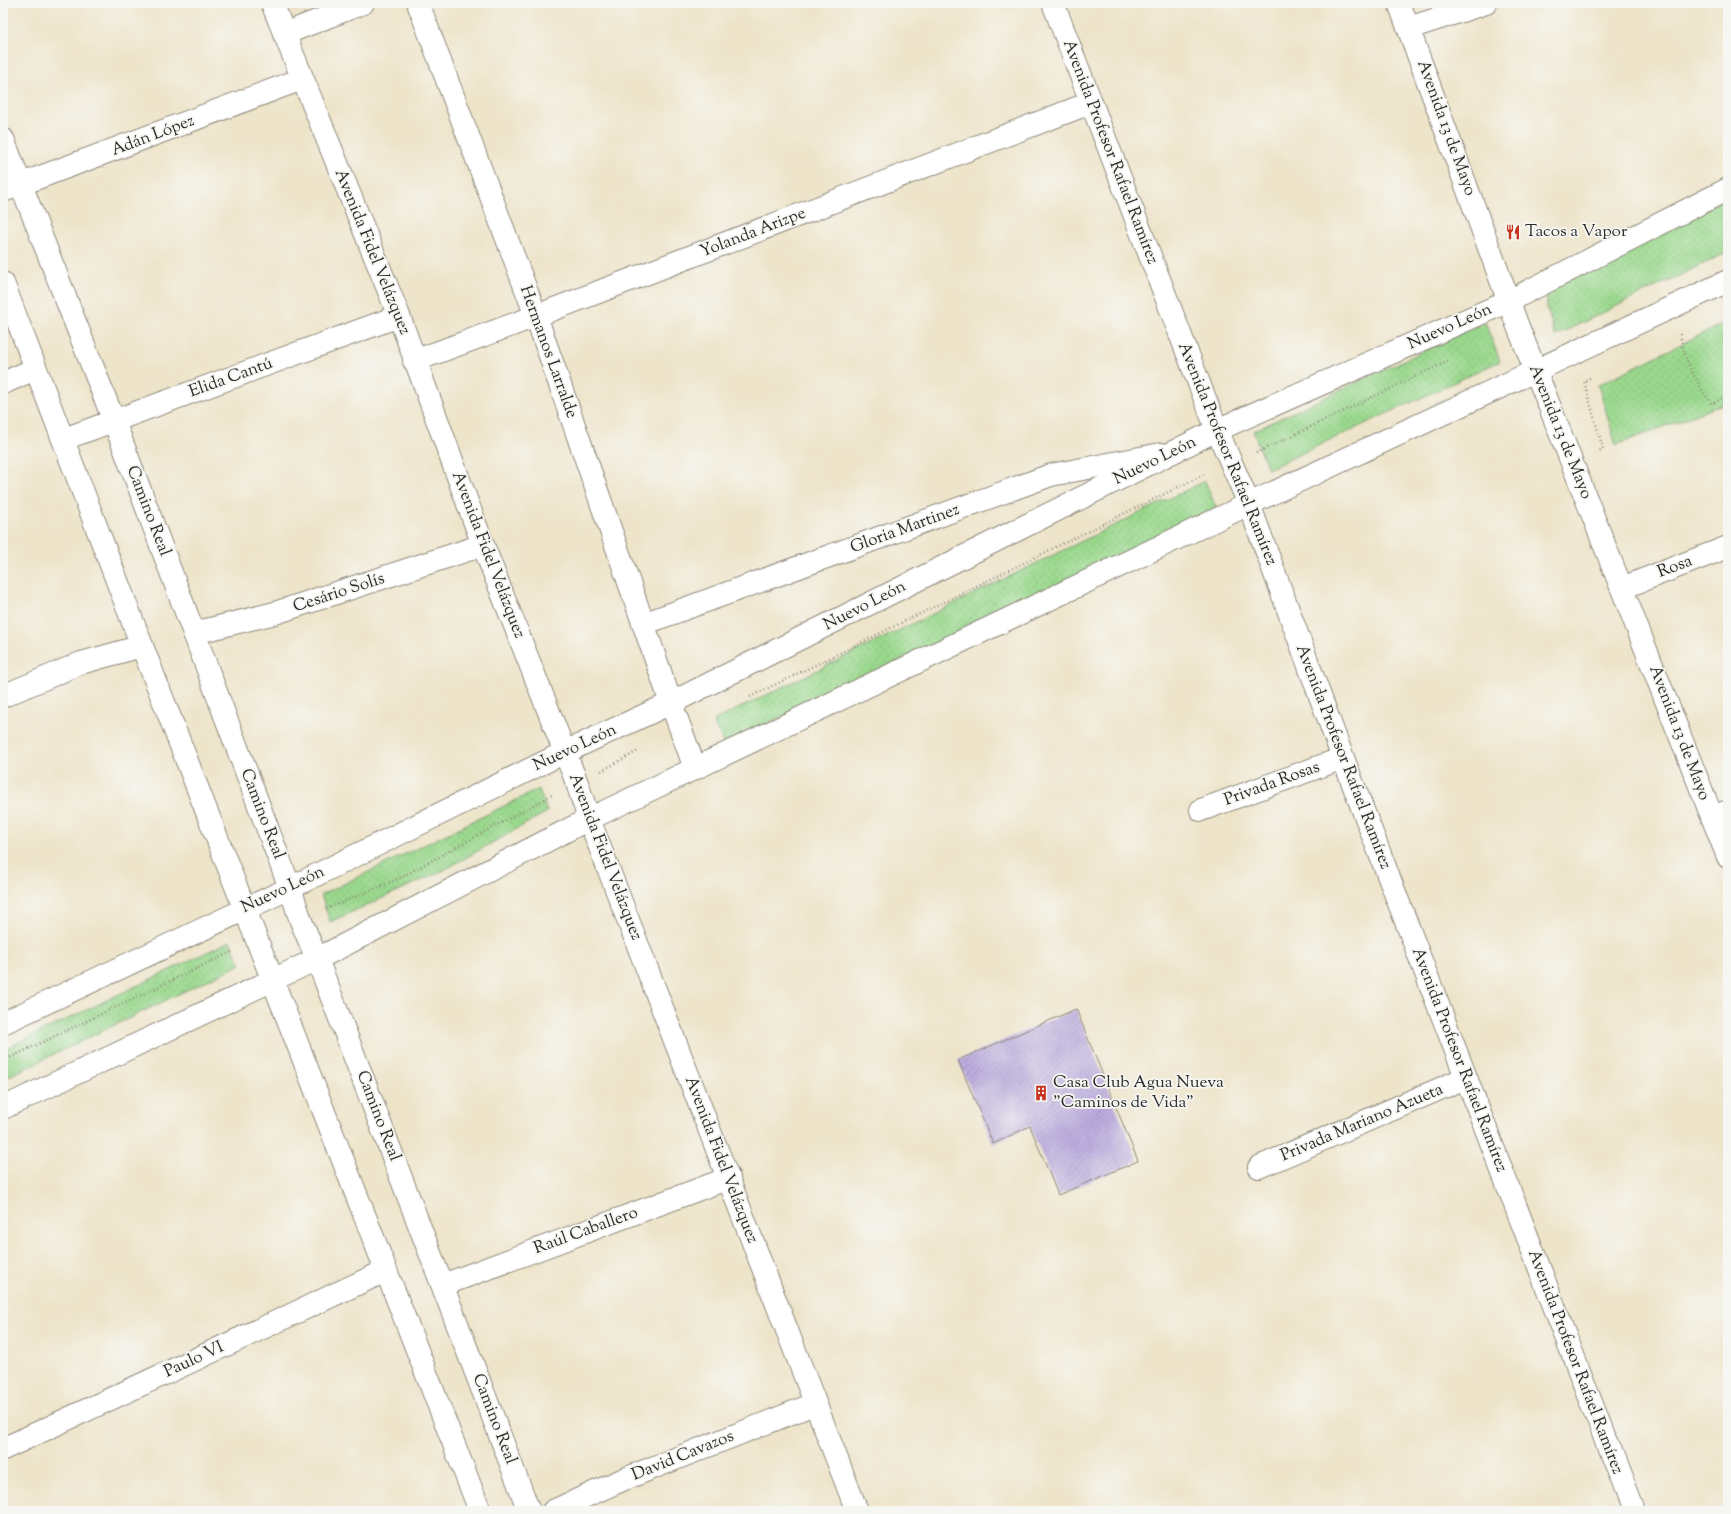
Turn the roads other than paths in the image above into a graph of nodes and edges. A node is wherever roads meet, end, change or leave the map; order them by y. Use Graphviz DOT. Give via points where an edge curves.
graph roads {
  1 [pos="272,3"];
  2 [pos="363,3"];
  3 [pos="418,3"];
  4 [pos="1053,3"];
  5 [pos="1400,3"];
  6 [pos="1486,3"];
  7 [pos="1409,28"];
  8 [pos="284,34"];
  9 [pos="302,79"];
  10 [pos="1090,103"];
  11 [pos="3,139"];
  12 [pos="12,188"];
  13 [pos="1728,190"];
  14 [pos="1728,280"];
  15 [pos="3,283"];
  16 [pos="1509,301"];
  17 [pos="399,316"];
  18 [pos="536,316"];
  19 [pos="414,361"];
  20 [pos="35,369"];
  21 [pos="1536,370"];
  22 [pos="3,383"];
  23 [pos="114,421"];
  24 [pos="1217,430"];
  25 [pos="64,439"];
  26 [pos="1172,452"];
  27 [pos="1248,504"];
  28 [pos="483,545"];
  29 [pos="1728,548"];
  30 [pos="1622,588"];
  31 [pos="643,624"];
  32 [pos="194,633"];
  33 [pos="142,646"];
  34 [pos="3,696"];
  35 [pos="670,703"];
  36 [pos="565,752"];
  37 [pos="1343,758"];
  38 [pos="695,768"];
  39 [pos="1201,810"];
  40 [pos="1720,814"];
  41 [pos="589,819"];
  42 [pos="1728,857"];
  43 [pos="290,888"];
  44 [pos="245,908"];
  45 [pos="317,959"];
  46 [pos="272,980"];
  47 [pos="3,1022"];
  48 [pos="1465,1078"];
  49 [pos="3,1108"];
  50 [pos="1259,1167"];
  51 [pos="729,1178"];
  52 [pos="385,1271"];
  53 [pos="444,1285"];
  54 [pos="814,1404"];
  55 [pos="3,1449"];
  56 [pos="480,1511"];
  57 [pos="529,1511"];
  58 [pos="553,1511"];
  59 [pos="857,1511"];
  60 [pos="1633,1511"];
  1 -- 8 [label="street, Avenida Fidel Velázquez"];
  2 -- 8 [label="street"];
  3 -- 18 [label="street, Hermanos Larralde"];
  4 -- 10 [label="street, Avenida Profesor Rafael Ramírez"];
  5 -- 7 [label="street, Avenida 13 de Mayo"];
  6 -- 7 [label="street"];
  7 -- 16 [label="street, Avenida 13 de Mayo"];
  8 -- 9 [label="street, Avenida Fidel Velázquez"];
  9 -- 12 [label="street, Adán López"];
  9 -- 17 [label="street, Avenida Fidel Velázquez"];
  10 -- 18 [label="street, Yolanda Arizpe"];
  10 -- 24 [label="street, Avenida Profesor Rafael Ramírez"];
  11 -- 12 [label="street, Camino Real"];
  12 -- 23 [label="street, Camino Real"];
  13 -- 16 [label="street, Nuevo León"];
  14 -- 21 [label="street"];
  15 -- 20 [label="street"];
  16 -- 21 [label="street, Avenida 13 de Mayo"];
  16 -- 24 [label="street, Nuevo León"];
  17 -- 19 [label="street, Avenida Fidel Velázquez"];
  17 -- 23 [label="street, Elida Cantú"];
  18 -- 19 [label="street, Yolanda Arizpe"];
  18 -- 31 [label="street, Hermanos Larralde"];
  19 -- 28 [label="street, Avenida Fidel Velázquez"];
  20 -- 22 [label="street"];
  20 -- 25 [label="street"];
  21 -- 27 [label="street"];
  21 -- 30 [label="street, Avenida 13 de Mayo"];
  23 -- 25 [label="street, Elida Cantú"];
  23 -- 32 [label="street, Camino Real"];
  24 -- 26 [label="street, Nuevo León"];
  24 -- 27 [label="street, Avenida Profesor Rafael Ramírez"];
  25 -- 33 [label="street"];
  26 -- 31 [label="street, Gloria Martinez" via="1051,475"];
  26 -- 35 [label="street, Nuevo León"];
  27 -- 37 [label="street, Avenida Profesor Rafael Ramírez"];
  27 -- 38 [label="street"];
  28 -- 32 [label="street, Cesário Solís" via="275,613"];
  28 -- 36 [label="street, Avenida Fidel Velázquez"];
  29 -- 30 [label="street, Rosa"];
  30 -- 40 [label="street, Avenida 13 de Mayo"];
  31 -- 35 [label="street, Hermanos Larralde"];
  32 -- 43 [label="street, Camino Real"];
  33 -- 34 [label="street" via="81,663"];
  33 -- 44 [label="street"];
  35 -- 36 [label="street, Nuevo León"];
  35 -- 38 [label="street, Hermanos Larralde"];
  36 -- 41 [label="street, Avenida Fidel Velázquez"];
  36 -- 43 [label="street, Nuevo León"];
  37 -- 39 [label="street, Privada Rosas"];
  37 -- 48 [label="street, Avenida Profesor Rafael Ramírez"];
  38 -- 41 [label="street"];
  40 -- 42 [label="street, Avenida 13 de Mayo"];
  41 -- 45 [label="street"];
  41 -- 51 [label="street, Avenida Fidel Velázquez"];
  43 -- 44 [label="street, Nuevo León"];
  43 -- 45 [label="street, Camino Real"];
  44 -- 46 [label="street"];
  44 -- 47 [label="street, Nuevo León"];
  45 -- 46 [label="street"];
  45 -- 53 [label="street, Camino Real"];
  46 -- 49 [label="street"];
  46 -- 52 [label="street"];
  48 -- 50 [label="street, Privada Mariano Azueta"];
  48 -- 60 [label="street, Avenida Profesor Rafael Ramírez"];
  51 -- 53 [label="street, Raúl Caballero"];
  51 -- 54 [label="street, Avenida Fidel Velázquez"];
  52 -- 55 [label="street, Paulo VI"];
  52 -- 56 [label="street"];
  53 -- 57 [label="street, Camino Real"];
  54 -- 58 [label="street, David Cavazos" via="622,1480"];
  54 -- 59 [label="street, Avenida Fidel Velázquez"];
}
